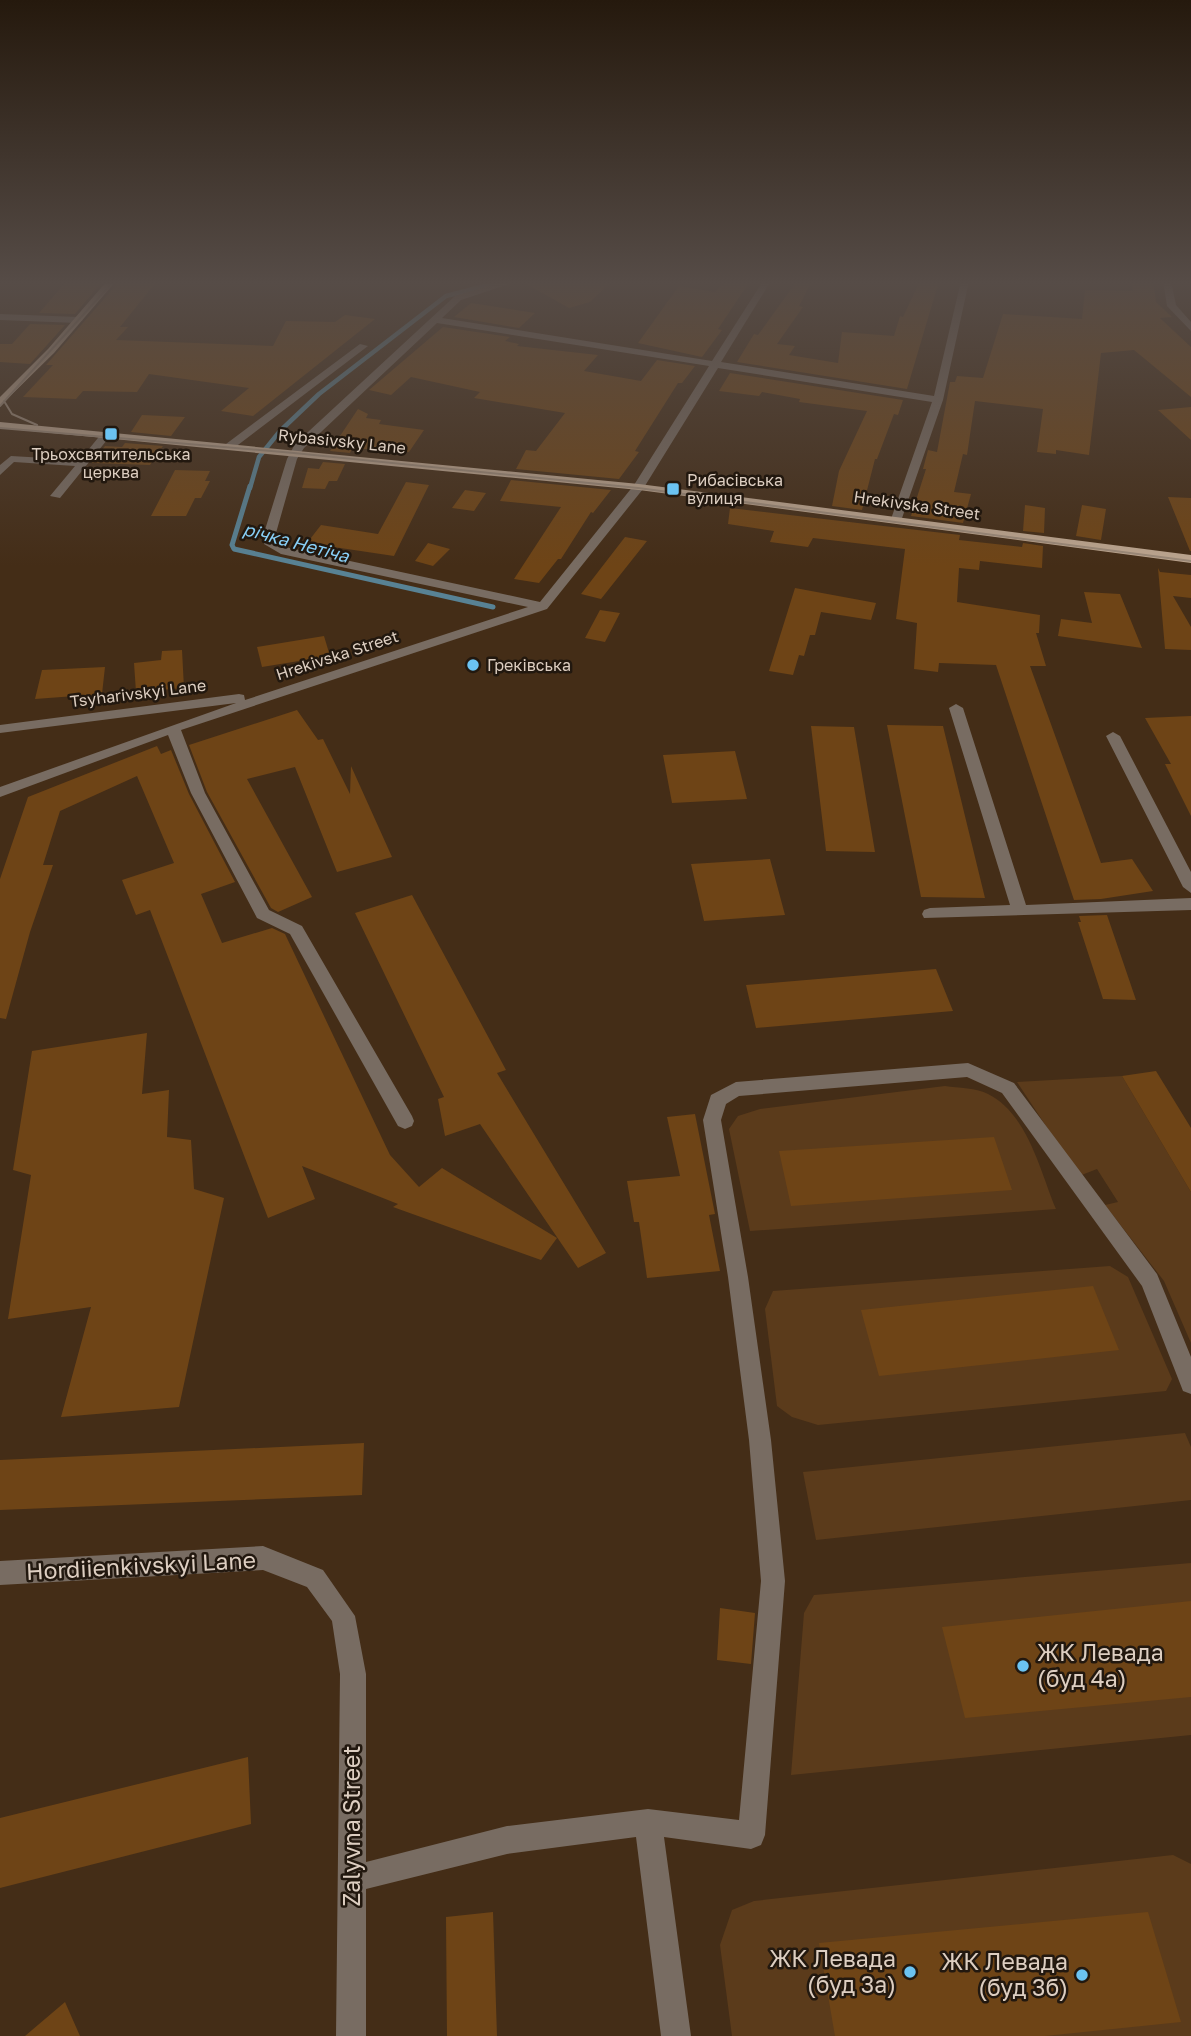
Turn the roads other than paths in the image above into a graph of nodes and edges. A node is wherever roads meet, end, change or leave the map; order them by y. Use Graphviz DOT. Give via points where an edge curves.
graph roads {
  1 [pos="25,376"];
  2 [pos="323,376"];
  3 [pos="375,376"];
  4 [pos="709,376"];
  5 [pos="794,376"];
  6 [pos="943,376"];
  7 [pos="937,400"];
  8 [pos="0,403"];
  9 [pos="0,425"];
  10 [pos="106,435"];
  11 [pos="230,446"];
  12 [pos="295,452"];
  13 [pos="83,463"];
  14 [pos="0,472"];
  15 [pos="641,483"];
  16 [pos="56,496"];
  17 [pos="897,520"];
  18 [pos="1191,559"];
  19 [pos="543,606"];
  20 [pos="281,693"];
  21 [pos="956,708"];
  22 [pos="173,728"];
  23 [pos="0,729"];
  24 [pos="1113,736"];
  25 [pos="0,792"];
  26 [pos="1191,887"];
  27 [pos="1191,904"];
  28 [pos="1020,910"];
  29 [pos="930,914"];
  30 [pos="405,1121"];
  31 [pos="1191,1384"];
  32 [pos="0,1573"];
  33 [pos="343,1616"];
  34 [pos="648,1822"];
  35 [pos="352,1879"];
  36 [pos="351,2036"];
  37 [pos="677,2036"];
  1 -- 8 [label="main road"];
  2 -- 11 [label="street"];
  3 -- 12 [label="street"];
  4 -- 15 [label="street"];
  5 -- 7 [label="street"];
  6 -- 7 [label="street"];
  7 -- 17 [label="street"];
  9 -- 10 [label="main road, Rybasivsky Lane"];
  10 -- 11 [label="main road, Rybasivsky Lane"];
  10 -- 13 [label="street"];
  11 -- 12 [label="main road, Rybasivsky Lane"];
  12 -- 15 [label="main road, Rybasivsky Lane"];
  12 -- 19 [label="street" via="270,544"];
  13 -- 14 [label="street" via="11,459"];
  13 -- 16 [label="street"];
  15 -- 17 [label="main road, Hrekivska Street"];
  15 -- 19 [label="street"];
  17 -- 18 [label="main road, Hrekivska Street"];
  19 -- 20 [label="street, Hrekivska Street"];
  20 -- 22 [label="street, Hrekivska Street"];
  20 -- 23 [label="street, Tsyharivskyi Lane"];
  21 -- 28 [label="street"];
  22 -- 25 [label="street, Hrekivska Street"];
  22 -- 30 [label="street" via="198,793 263,914 296,930"];
  24 -- 26 [label="street"];
  27 -- 28 [label="street"];
  28 -- 29 [label="street"];
  31 -- 34 [label="street" via="1150,1281 1008,1088 968,1070 736,1089 718,1100 712,1120 760,1440 774,1581 751,1835"];
  32 -- 33 [label="street, Hordiienkivskyi Lane" via="264,1558 315,1578"];
  33 -- 35 [label="street, Zalyvna Street" via="353,1674"];
  34 -- 35 [label="street" via="507,1840"];
  34 -- 37 [label="street"];
  35 -- 36 [label="street, Zalyvna Street"];
}
